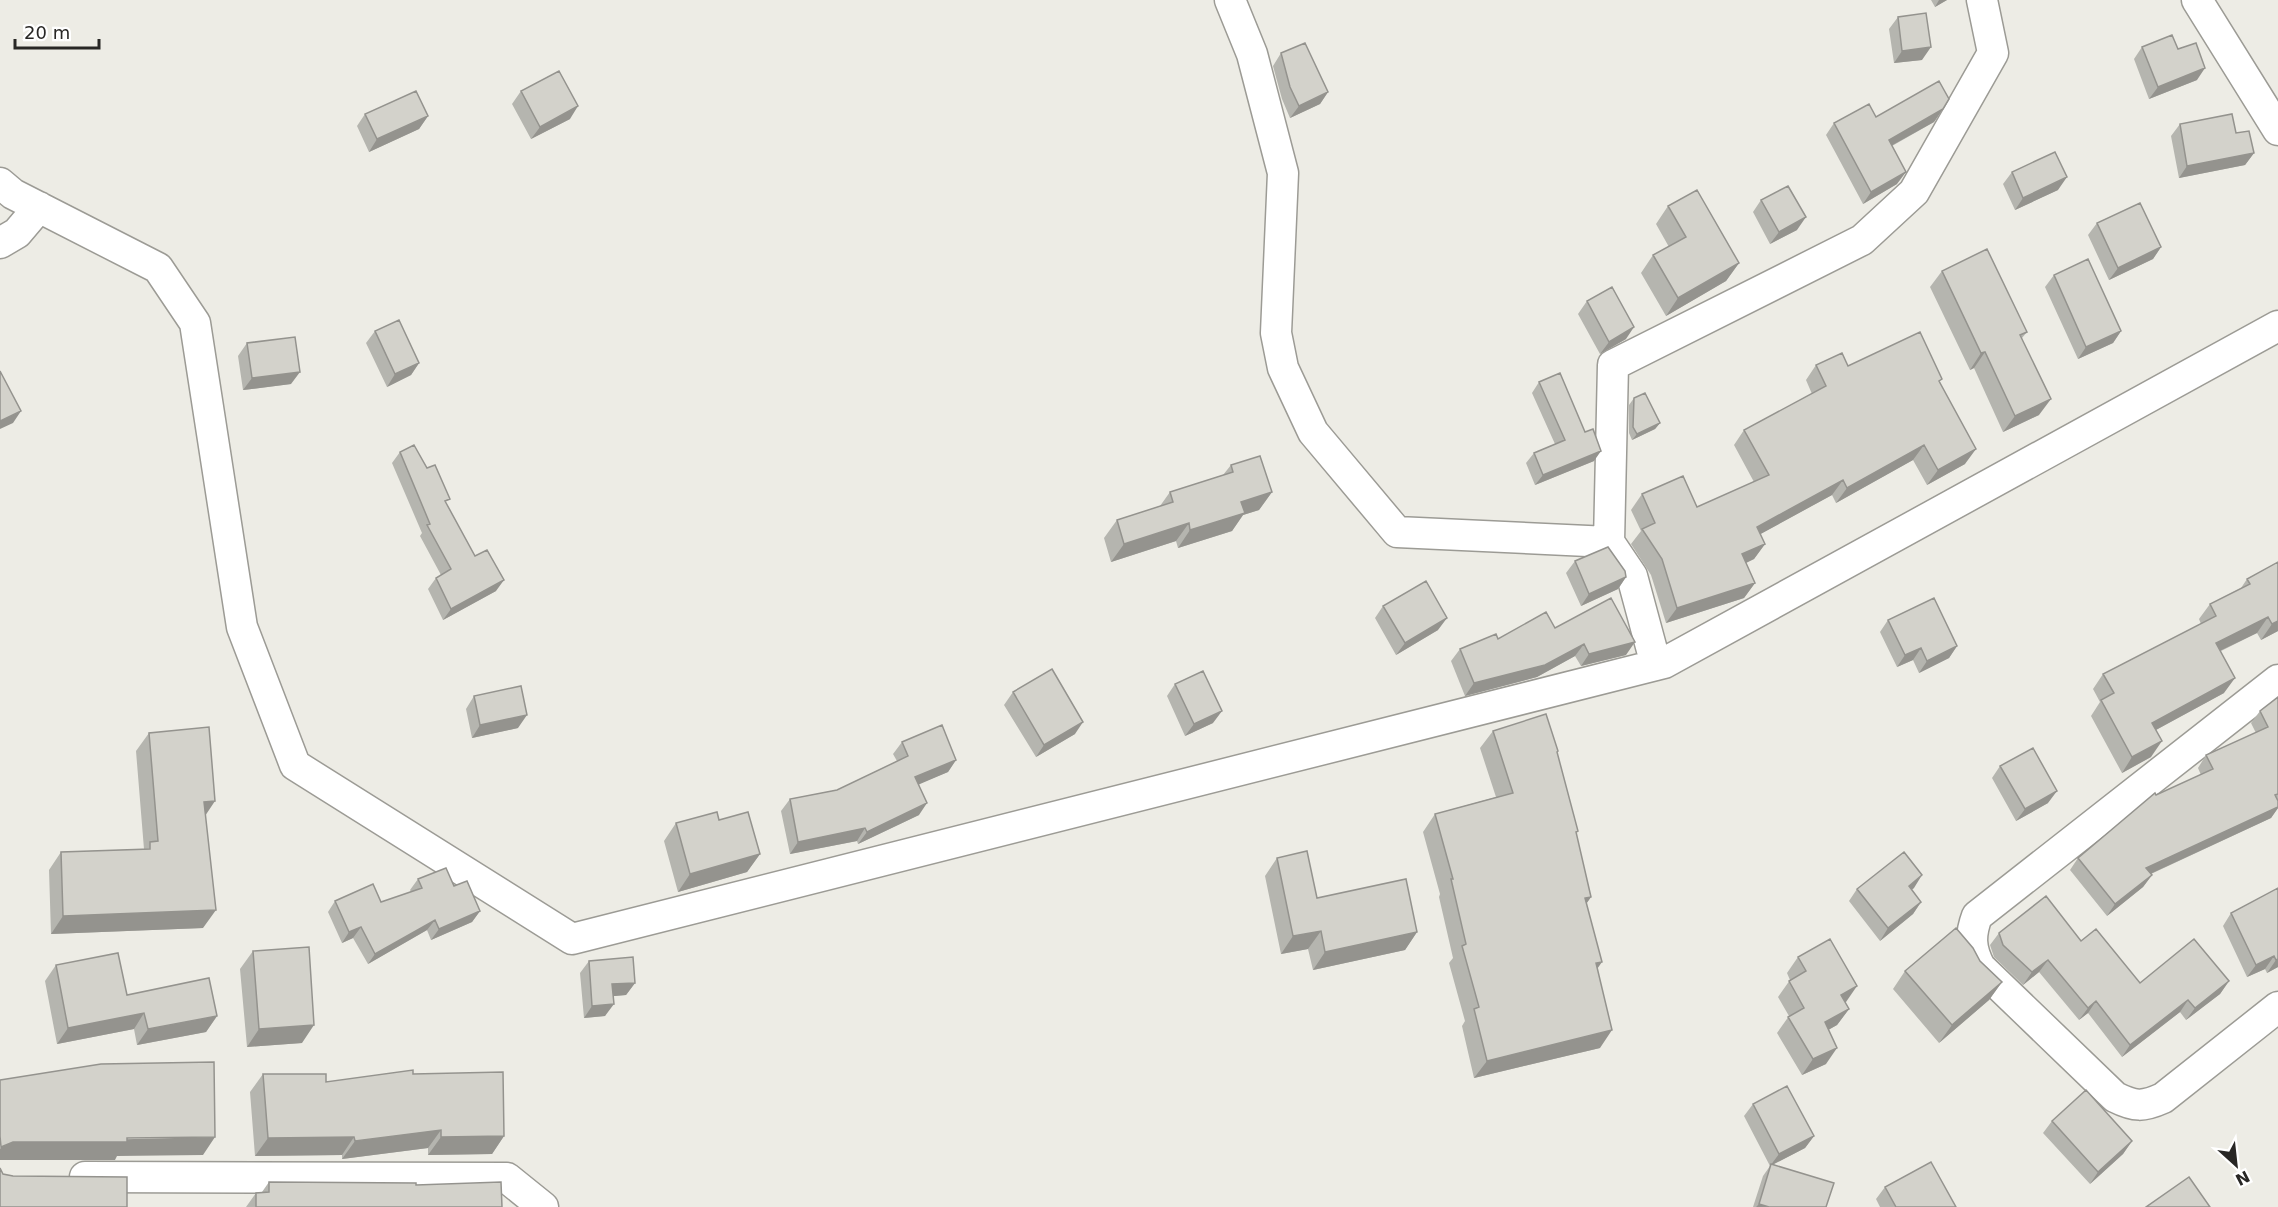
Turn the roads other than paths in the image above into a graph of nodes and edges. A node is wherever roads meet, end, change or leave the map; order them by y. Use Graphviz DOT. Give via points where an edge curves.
graph roads {
  1 [pos="1230,0"];
  2 [pos="1982,0"];
  3 [pos="2197,0"];
  4 [pos="2278,130"];
  5 [pos="0,183"];
  6 [pos="39,207"];
  7 [pos="0,243"];
  8 [pos="2278,326"];
  9 [pos="1609,542"];
  10 [pos="1656,665"];
  11 [pos="2278,680"];
  12 [pos="2278,1007"];
  13 [pos="59,1177"];
  14 [pos="543,1207"];
  1 -- 9 [label="street" via="1252,54 1282,173 1276,333 1283,368 1313,432 1397,532"];
  2 -- 9 [label="street" via="1993,53 1914,192 1862,240 1613,365"];
  3 -- 4 [label="street"];
  5 -- 6 [label="street"];
  6 -- 7 [label="street" via="17,233"];
  6 -- 10 [label="street" via="158,268 195,323 242,627 295,765 572,939"];
  8 -- 10 [label="street"];
  9 -- 10 [label="street" via="1632,576"];
  11 -- 12 [label="street" via="1977,916 1971,932 1972,951 1980,967 2115,1097 2132,1106 2163,1098"];
  13 -- 14 [label="street" via="507,1178"];
}
